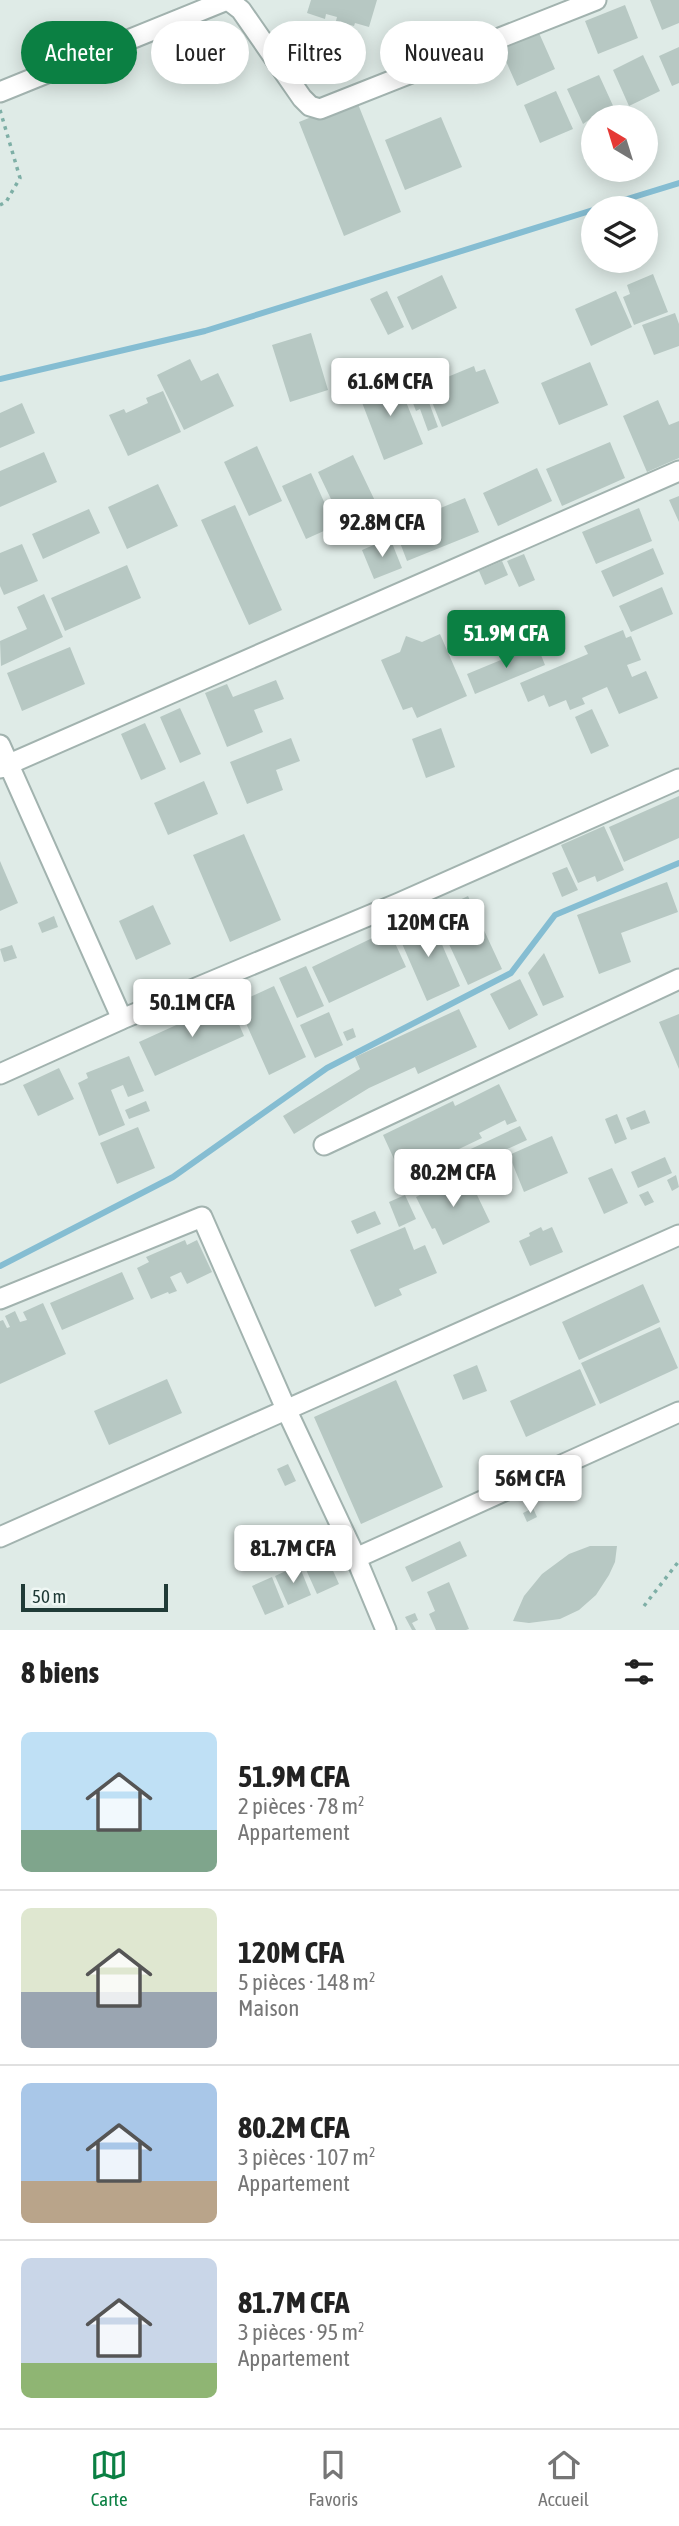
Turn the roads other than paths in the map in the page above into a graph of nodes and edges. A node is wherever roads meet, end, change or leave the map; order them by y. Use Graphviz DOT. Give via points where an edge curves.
graph roads {
  1 [pos="227,0"];
  2 [pos="596,0"];
  3 [pos="0,92"];
  4 [pos="679,471"];
  5 [pos="0,745"];
  6 [pos="4,766"];
  7 [pos="679,779"];
  8 [pos="679,979"];
  9 [pos="122,1019"];
  10 [pos="0,1074"];
  11 [pos="324,1145"];
  12 [pos="679,1235"];
  13 [pos="0,1300"];
  14 [pos="286,1409"];
  15 [pos="679,1412"];
  16 [pos="0,1536"];
  17 [pos="356,1558"];
  18 [pos="386,1630"];
  1 -- 2 [label="street" via="241,10 302,98 320,109"];
  1 -- 3 [label="street"];
  4 -- 6 [label="street"];
  5 -- 6 [label="street"];
  6 -- 9 [label="street"];
  7 -- 9 [label="street"];
  8 -- 11 [label="street"];
  9 -- 10 [label="street"];
  12 -- 14 [label="street"];
  13 -- 14 [label="street" via="202,1217"];
  14 -- 16 [label="street"];
  14 -- 17 [label="street"];
  15 -- 17 [label="street"];
  17 -- 18 [label="street"];
}
